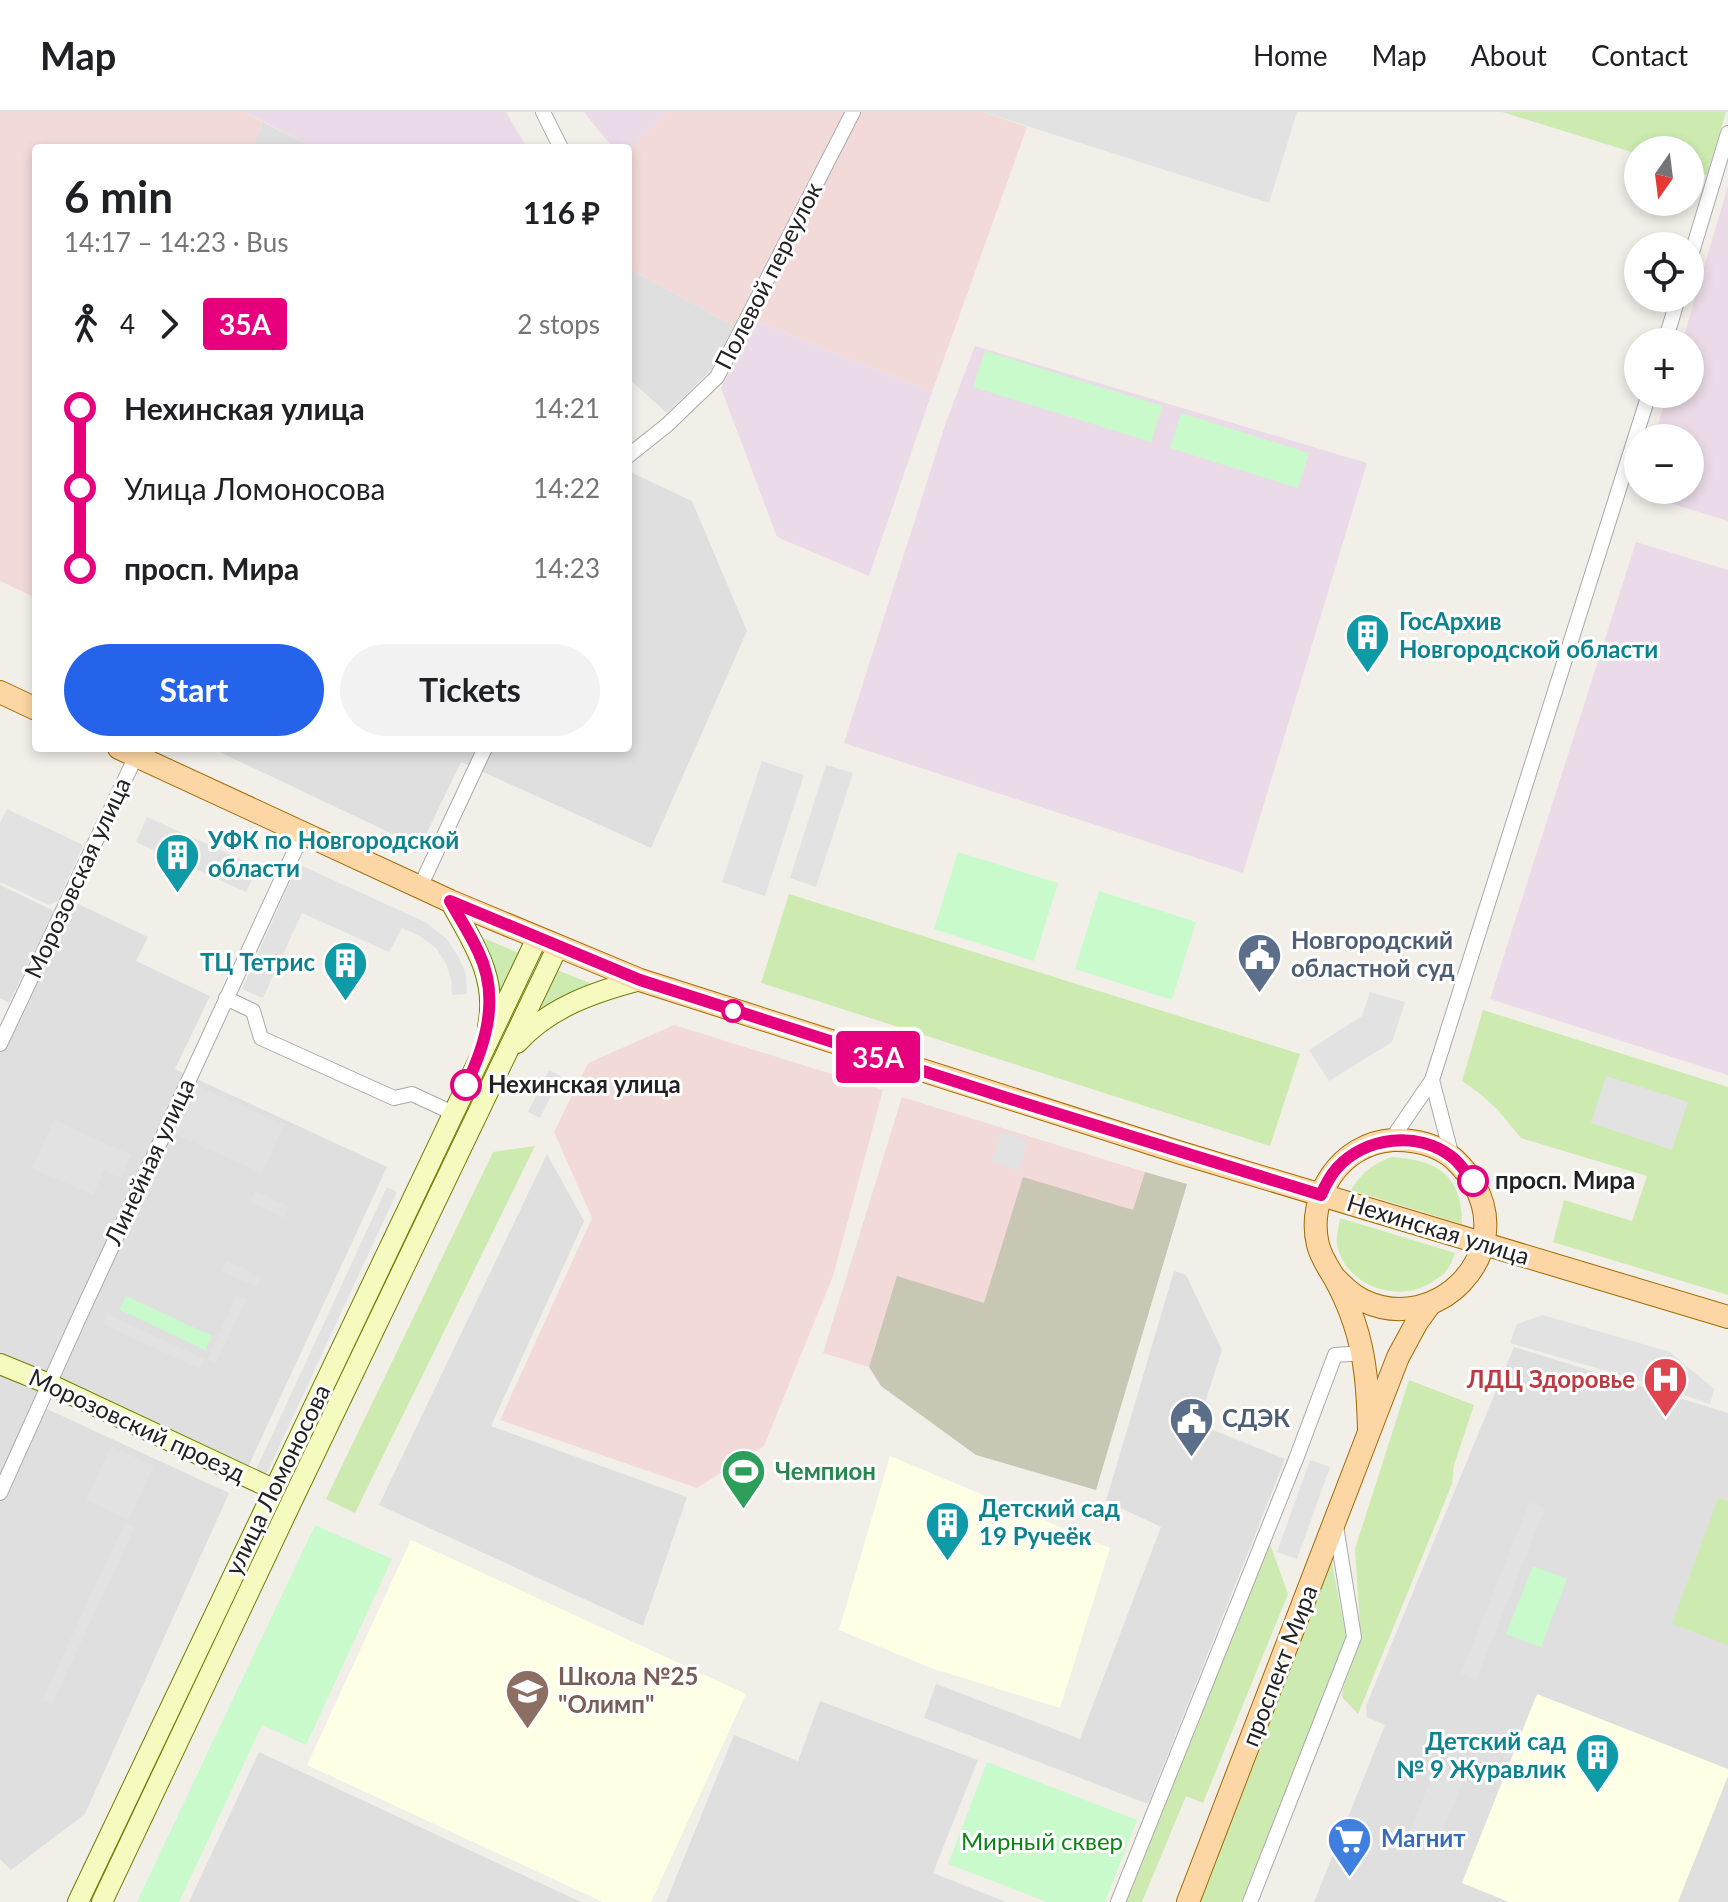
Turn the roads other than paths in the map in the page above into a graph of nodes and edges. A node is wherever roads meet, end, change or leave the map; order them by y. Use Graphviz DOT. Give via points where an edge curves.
graph roads {
  1 [pos="543,112"];
  2 [pos="853,112"];
  3 [pos="1728,133"];
  4 [pos="559,144"];
  5 [pos="1698,232"];
  6 [pos="1645,408"];
  7 [pos="632,453"];
  8 [pos="0,692"];
  9 [pos="32,707"];
  10 [pos="128,752"];
  11 [pos="483,752"];
  12 [pos="303,833"];
  13 [pos="420,887"];
  14 [pos="450,901"];
  15 [pos="547,942"];
  16 [pos="640,980"];
  17 [pos="226,998"];
  18 [pos="0,1044"];
  19 [pos="479,1058"];
  20 [pos="502,1062"];
  21 [pos="1432,1080"];
  22 [pos="453,1113"];
  23 [pos="1391,1140"];
  24 [pos="1452,1157"];
  25 [pos="1321,1195"];
  26 [pos="1483,1244"];
  27 [pos="377,1273"];
  28 [pos="1335,1278"];
  29 [pos="397,1282"];
  30 [pos="1430,1304"];
  31 [pos="1728,1317"];
  32 [pos="1363,1353"];
  33 [pos="0,1364"];
  34 [pos="49,1384"];
  35 [pos="1369,1430"];
  36 [pos="273,1489"];
  37 [pos="0,1493"];
  38 [pos="1335,1521"];
  39 [pos="89,1878"];
  40 [pos="106,1895"];
  41 [pos="78,1902"];
  42 [pos="1118,1902"];
  43 [pos="1188,1902"];
  44 [pos="1250,1902"];
  1 -- 4 [label="street"];
  2 -- 7 [label="street, Полевой переулок" via="717,377"];
  3 -- 5 [label="street"];
  6 -- 21 [label="street"];
  8 -- 9 [label="main road"];
  10 -- 12 [label="main road, Нехинская улица"];
  10 -- 18 [label="street, Морозовская улица"];
  11 -- 13 [label="street"];
  12 -- 13 [label="main road, Нехинская улица"];
  12 -- 17 [label="street, Линейная улица"];
  13 -- 14 [label="main road, Нехинская улица"];
  14 -- 15 [label="main road, Нехинская улица"];
  14 -- 19 [label="main road, улица Ломоносова" via="478,950 489,988 489,1021"];
  15 -- 16 [label="main road, Нехинская улица"];
  15 -- 19 [label="main road, улица Ломоносова"];
  15 -- 20 [label="main road, улица Ломоносова"];
  16 -- 20 [label="main road, улица Ломоносова" via="605,989 547,1016"];
  16 -- 25 [label="main road, Нехинская улица"];
  17 -- 22 [label="street" via="253,1011 261,1038 394,1098 412,1094"];
  17 -- 34 [label="street, Линейная улица"];
  19 -- 22 [label="main road, улица Ломоносова"];
  20 -- 29 [label="main road, улица Ломоносова"];
  21 -- 23 [label="street"];
  21 -- 24 [label="street"];
  22 -- 27 [label="main road, улица Ломоносова"];
  23 -- 24 [label="main road, проспект Мира" via="1433,1146"];
  23 -- 25 [label="main road, проспект Мира" via="1347,1159"];
  24 -- 26 [label="main road, проспект Мира" via="1480,1195"];
  25 -- 26 [label="main road, Нехинская улица"];
  25 -- 28 [label="main road, проспект Мира" via="1316,1230 1325,1264"];
  26 -- 30 [label="main road, проспект Мира" via="1464,1280"];
  26 -- 31 [label="main road, Нехинская улица"];
  27 -- 29 [label="main road"];
  27 -- 36 [label="main road, улица Ломоносова"];
  28 -- 30 [label="main road, проспект Мира" via="1379,1306"];
  28 -- 32 [label="main road, проспект Мира"];
  29 -- 40 [label="main road, улица Ломоносова"];
  30 -- 35 [label="main road, проспект Мира" via="1398,1357"];
  32 -- 35 [label="main road, проспект Мира"];
  32 -- 42 [label="street" via="1335,1355"];
  33 -- 34 [label="main road, Морозовский проезд"];
  34 -- 36 [label="main road, Морозовский проезд"];
  34 -- 37 [label="street, Линейная улица"];
  35 -- 38 [label="main road, проспект Мира"];
  36 -- 39 [label="main road, улица Ломоносова"];
  38 -- 43 [label="main road, проспект Мира"];
  38 -- 44 [label="street" via="1354,1637"];
  39 -- 40 [label="main road"];
  39 -- 41 [label="main road, улица Ломоносова"];
}
